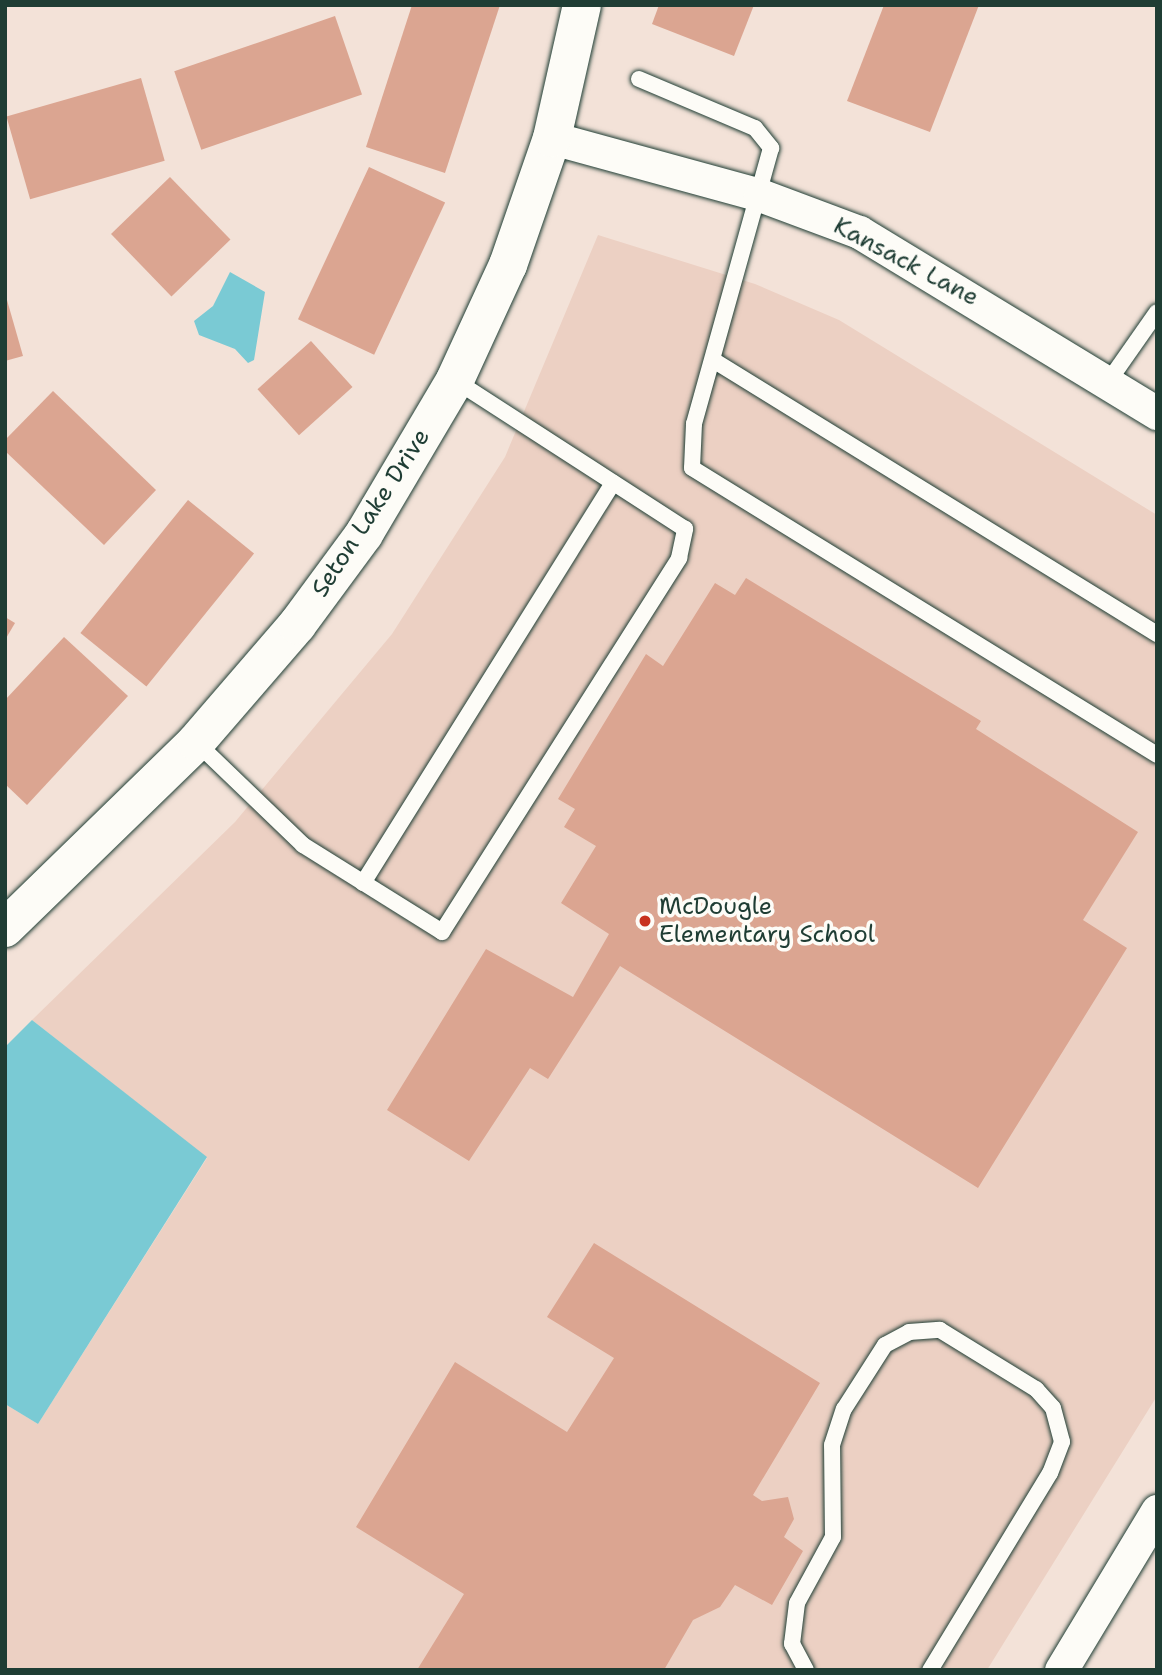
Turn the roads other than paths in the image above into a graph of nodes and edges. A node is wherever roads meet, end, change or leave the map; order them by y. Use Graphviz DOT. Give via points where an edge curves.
graph roads {
  1 [pos="582,5"];
  2 [pos="639,79"];
  3 [pos="552,138"];
  4 [pos="760,195"];
  5 [pos="1157,312"];
  6 [pos="713,360"];
  7 [pos="455,380"];
  8 [pos="1108,382"];
  9 [pos="1157,413"];
  10 [pos="614,483"];
  11 [pos="1157,634"];
  12 [pos="196,742"];
  13 [pos="1157,755"];
  14 [pos="363,883"];
  15 [pos="6,926"];
  16 [pos="1157,1511"];
  17 [pos="806,1670"];
  18 [pos="930,1670"];
  19 [pos="1061,1670"];
  1 -- 3 [label="street, Seton Lake Drive"];
  2 -- 4 [label="lane" via="755,128 771,148"];
  3 -- 4 [label="street, Kansack Lane"];
  3 -- 7 [label="street, Seton Lake Drive" via="508,265"];
  4 -- 6 [label="lane"];
  4 -- 8 [label="street, Kansack Lane" via="859,232"];
  5 -- 8 [label="lane"];
  6 -- 11 [label="lane"];
  6 -- 13 [label="lane" via="694,424 692,468"];
  7 -- 10 [label="lane"];
  7 -- 12 [label="street, Seton Lake Drive" via="364,534"];
  8 -- 9 [label="street, Kansack Lane"];
  10 -- 14 [label="lane"];
  10 -- 14 [label="lane" via="685,529 679,558 442,932"];
  12 -- 14 [label="lane" via="303,845"];
  12 -- 15 [label="street, Seton Lake Drive"];
  16 -- 19 [label="street"];
  17 -- 18 [label="lane" via="792,1644 797,1603 834,1537 832,1445 845,1409 885,1345 909,1332 940,1330 1036,1389 1053,1408 1062,1442 1050,1473"];
}
